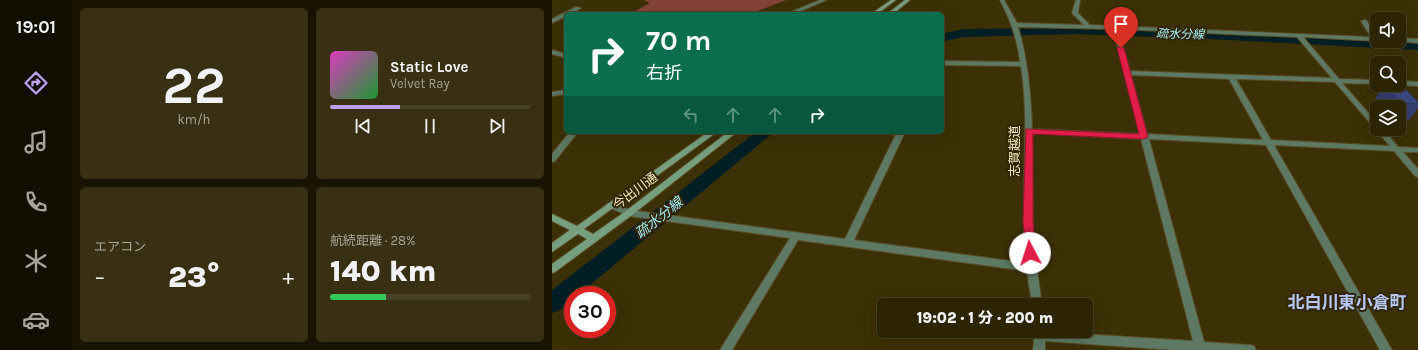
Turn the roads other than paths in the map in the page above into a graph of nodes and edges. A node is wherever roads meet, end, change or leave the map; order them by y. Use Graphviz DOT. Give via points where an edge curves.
graph roads {
  1 [pos="824,0"];
  2 [pos="894,0"];
  3 [pos="908,0"];
  4 [pos="1002,0"];
  5 [pos="1078,0"];
  6 [pos="578,8"];
  7 [pos="570,12"];
  8 [pos="794,12"];
  9 [pos="877,12"];
  10 [pos="893,12"];
  11 [pos="564,15"];
  12 [pos="552,21"];
  13 [pos="1364,21"];
  14 [pos="1015,25"];
  15 [pos="1088,27"];
  16 [pos="1115,28"];
  17 [pos="1370,30"];
  18 [pos="1298,35"];
  19 [pos="1370,39"];
  20 [pos="1406,40"];
  21 [pos="1418,41"];
  22 [pos="552,52"];
  23 [pos="564,55"];
  24 [pos="944,63"];
  25 [pos="1024,64"];
  26 [pos="1127,74"];
  27 [pos="1232,78"];
  28 [pos="1337,81"];
  29 [pos="1370,82"];
  30 [pos="1406,83"];
  31 [pos="1418,84"];
  32 [pos="564,92"];
  33 [pos="552,94"];
  34 [pos="1370,119"];
  35 [pos="1028,131"];
  36 [pos="572,134"];
  37 [pos="710,134"];
  38 [pos="730,134"];
  39 [pos="900,134"];
  40 [pos="1385,136"];
  41 [pos="1144,137"];
  42 [pos="1269,143"];
  43 [pos="1396,149"];
  44 [pos="1418,150"];
  45 [pos="552,159"];
  46 [pos="1418,174"];
  47 [pos="611,205"];
  48 [pos="629,213"];
  49 [pos="552,217"];
  50 [pos="578,230"];
  51 [pos="796,236"];
  52 [pos="593,238"];
  53 [pos="848,243"];
  54 [pos="552,248"];
  55 [pos="1032,268"];
  56 [pos="552,269"];
  57 [pos="1036,298"];
  58 [pos="1040,338"];
  59 [pos="1093,338"];
  60 [pos="1200,348"];
  61 [pos="726,350"];
  62 [pos="1039,350"];
  63 [pos="1250,350"];
  64 [pos="1386,350"];
  1 -- 8 [label="street"];
  2 -- 9 [label="main road"];
  3 -- 10 [label="main road"];
  4 -- 14 [label="street, 志賀越道"];
  5 -- 15 [label="street" via="1075,13"];
  6 -- 7 [label="street"];
  11 -- 12 [label="street"];
  13 -- 17 [label="street"];
  14 -- 15 [label="street"];
  14 -- 25 [label="street, 志賀越道"];
  15 -- 16 [label="street"];
  16 -- 18 [label="street"];
  16 -- 26 [label="street"];
  18 -- 19 [label="street"];
  18 -- 28 [label="street"];
  20 -- 21 [label="street"];
  22 -- 23 [label="street"];
  24 -- 25 [label="street"];
  25 -- 35 [label="street, 志賀越道"];
  26 -- 27 [label="street"];
  26 -- 41 [label="street"];
  27 -- 28 [label="street"];
  27 -- 42 [label="street"];
  28 -- 29 [label="street"];
  28 -- 34 [label="street"];
  30 -- 31 [label="street"];
  32 -- 33 [label="street"];
  35 -- 41 [label="street"];
  35 -- 55 [label="street, 志賀越道" via="1028,222"];
  36 -- 45 [label="street"];
  37 -- 47 [label="main road, 今出川通"];
  38 -- 48 [label="main road, 今出川通"];
  39 -- 53 [label="street"];
  40 -- 43 [label="street"];
  41 -- 42 [label="street"];
  41 -- 60 [label="street"];
  42 -- 43 [label="street"];
  42 -- 64 [label="street"];
  43 -- 44 [label="street"];
  43 -- 46 [label="street"];
  47 -- 48 [label="street"];
  47 -- 50 [label="main road, 今出川通"];
  48 -- 51 [label="street"];
  48 -- 52 [label="main road, 今出川通"];
  49 -- 50 [label="main road"];
  50 -- 52 [label="main road"];
  50 -- 54 [label="main road, 今出川通"];
  51 -- 53 [label="street"];
  51 -- 61 [label="street"];
  52 -- 56 [label="main road, 今出川通"];
  53 -- 55 [label="street"];
  55 -- 57 [label="street, 志賀越道"];
  58 -- 62 [label="street"];
  59 -- 60 [label="street"];
  60 -- 63 [label="street"];
}
